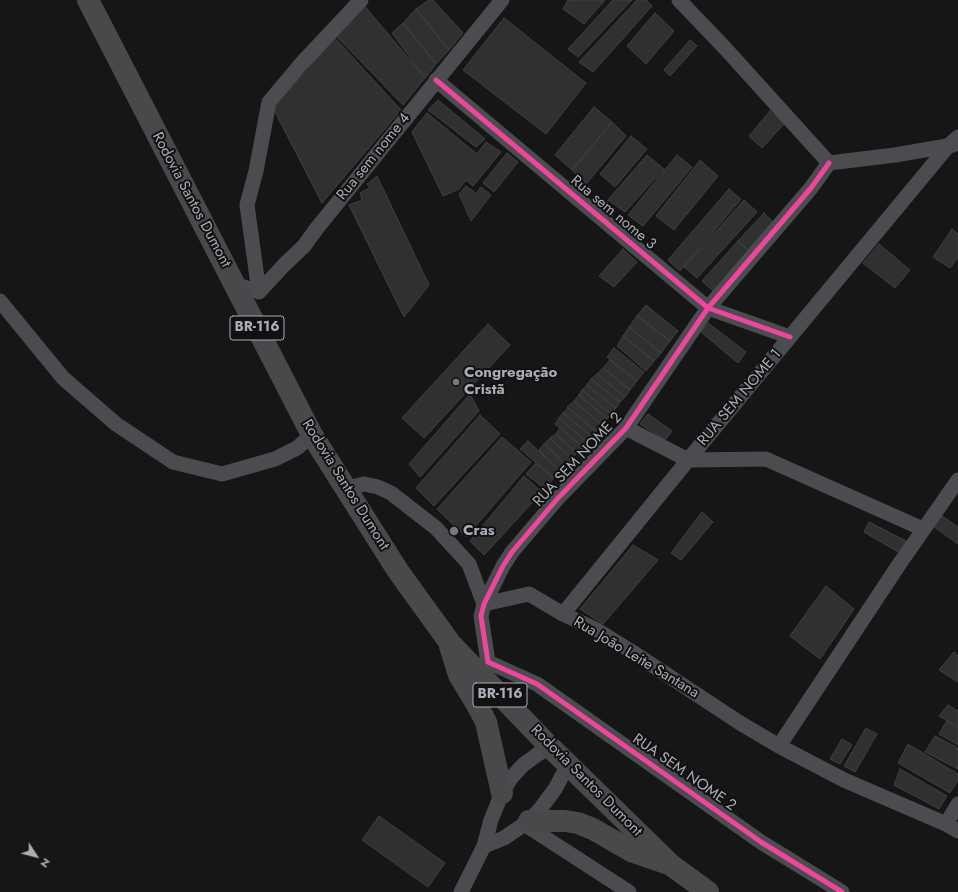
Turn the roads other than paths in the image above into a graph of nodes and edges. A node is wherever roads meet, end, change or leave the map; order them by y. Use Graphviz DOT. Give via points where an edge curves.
graph roads {
  1 [pos="88,0"];
  2 [pos="361,0"];
  3 [pos="502,0"];
  4 [pos="679,0"];
  5 [pos="436,80"];
  6 [pos="955,142"];
  7 [pos="829,163"];
  8 [pos="235,284"];
  9 [pos="259,292"];
  10 [pos="0,301"];
  11 [pos="708,308"];
  12 [pos="790,337"];
  13 [pos="626,428"];
  14 [pos="312,435"];
  15 [pos="688,460"];
  16 [pos="958,480"];
  17 [pos="345,489"];
  18 [pos="923,529"];
  19 [pos="484,604"];
  20 [pos="563,614"];
  21 [pos="450,643"];
  22 [pos="488,662"];
  23 [pos="779,746"];
  24 [pos="550,747"];
  25 [pos="568,765"];
  26 [pos="502,793"];
  27 [pos="958,804"];
  28 [pos="527,823"];
  29 [pos="952,827"];
  30 [pos="484,846"];
  31 [pos="671,865"];
  32 [pos="461,892"];
  33 [pos="629,892"];
  34 [pos="708,892"];
  35 [pos="842,892"];
  1 -- 8 [label="highway, Rodovia Santos Dumont / BR-116"];
  2 -- 9 [label="street" via="269,102 247,206"];
  3 -- 5 [label="street, Rua sem nome 4"];
  4 -- 7 [label="street"];
  5 -- 9 [label="street, Rua sem nome 4" via="304,246"];
  5 -- 11 [label="street, Rua sem nome 3"];
  6 -- 7 [label="street" via="895,155"];
  6 -- 12 [label="street, RUA SEM NOME 1"];
  7 -- 11 [label="street, RUA SEM NOME 2" via="811,188"];
  8 -- 9 [label="street"];
  8 -- 14 [label="highway, Rodovia Santos Dumont / BR-116"];
  10 -- 14 [label="street" via="63,378 116,424 173,462 222,474 274,459 297,448"];
  11 -- 12 [label="street, Rua sem nome 3"];
  11 -- 13 [label="street, RUA SEM NOME 2"];
  12 -- 15 [label="street, RUA SEM NOME 1"];
  13 -- 15 [label="street"];
  13 -- 19 [label="street, RUA SEM NOME 2" via="558,498 512,552"];
  14 -- 17 [label="highway, Rodovia Santos Dumont / BR-116"];
  15 -- 18 [label="street" via="766,459"];
  15 -- 20 [label="street, RUA SEM NOME 1"];
  16 -- 18 [label="street"];
  17 -- 19 [label="street" via="364,484 384,490 430,524 469,564"];
  17 -- 21 [label="highway, Rodovia Santos Dumont / BR-116" via="398,571"];
  18 -- 23 [label="street"];
  19 -- 20 [label="street, Rua João Leite Santana" via="529,594"];
  19 -- 22 [label="street, RUA SEM NOME 2" via="481,616"];
  20 -- 23 [label="street, Rua João Leite Santana" via="597,630"];
  21 -- 22 [label="street"];
  21 -- 24 [label="highway, Rodovia Santos Dumont / BR-116"];
  21 -- 26 [label="highway" via="459,675 486,722"];
  22 -- 35 [label="street, RUA SEM NOME 2" via="538,684 761,842"];
  23 -- 29 [label="street, Rua João Leite Santana" via="844,780"];
  24 -- 25 [label="highway, Rodovia Santos Dumont / BR-116"];
  24 -- 26 [label="street" via="523,766 511,778"];
  25 -- 28 [label="street" via="555,789"];
  25 -- 31 [label="highway, Rodovia Santos Dumont / BR-116"];
  26 -- 30 [label="street"];
  27 -- 29 [label="street"];
  28 -- 30 [label="street" via="504,838"];
  28 -- 31 [label="highway" via="578,823 631,852"];
  28 -- 33 [label="street"];
  30 -- 32 [label="street"];
  31 -- 34 [label="highway, Rodovia Santos Dumont / BR-116"];
}
